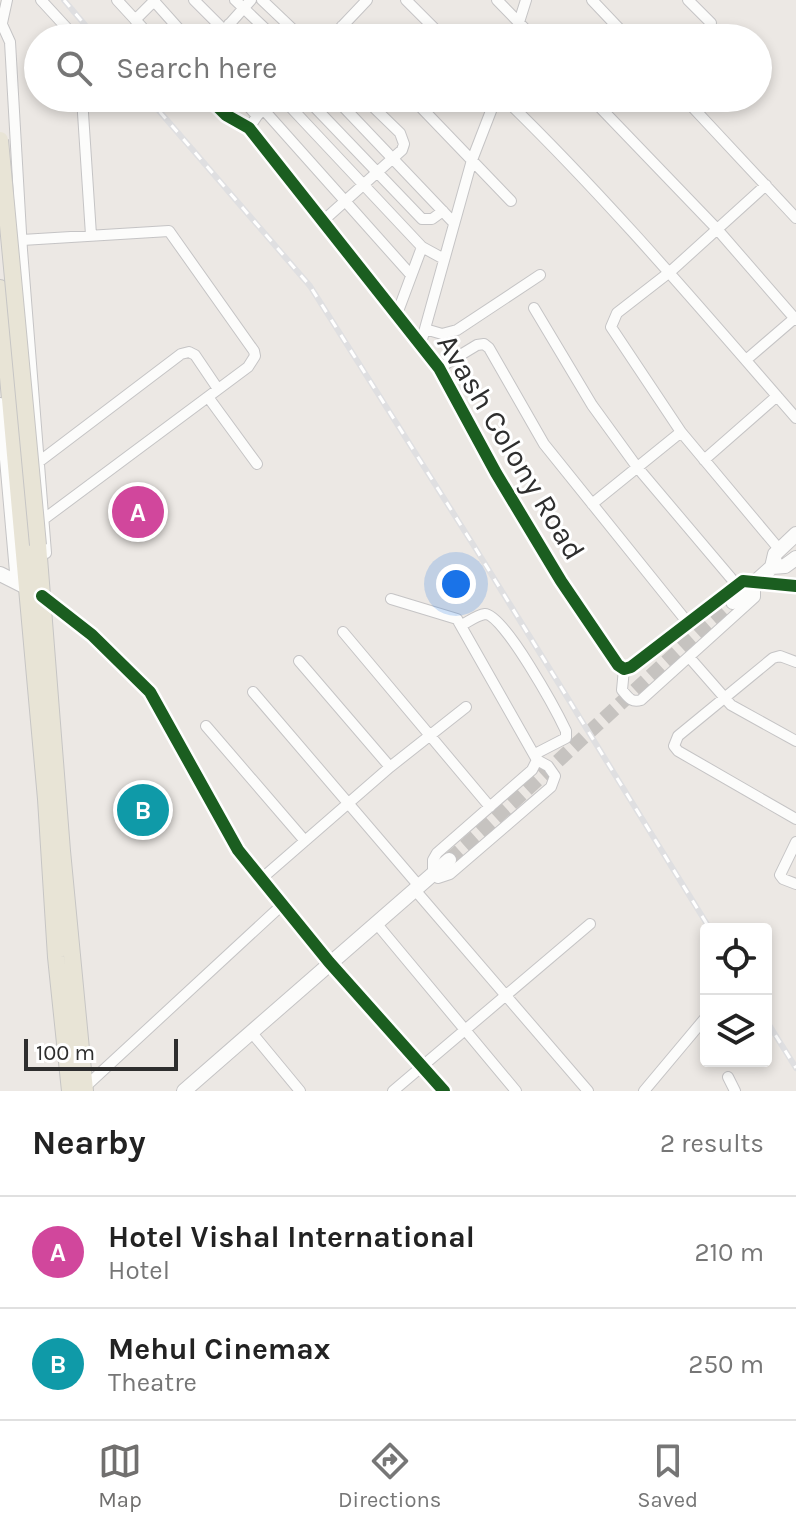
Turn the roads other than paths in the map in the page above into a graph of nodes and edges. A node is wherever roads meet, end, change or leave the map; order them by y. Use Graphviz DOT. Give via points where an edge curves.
graph roads {
  1 [pos="7,0"];
  2 [pos="41,0"];
  3 [pos="117,0"];
  4 [pos="154,0"];
  5 [pos="194,0"];
  6 [pos="235,0"];
  7 [pos="262,0"];
  8 [pos="406,0"];
  9 [pos="497,0"];
  10 [pos="526,0"];
  11 [pos="688,0"];
  12 [pos="365,1"];
  13 [pos="594,1"];
  14 [pos="247,4"];
  15 [pos="135,20"];
  16 [pos="1,22"];
  17 [pos="519,22"];
  18 [pos="711,23"];
  19 [pos="63,24"];
  20 [pos="139,24"];
  21 [pos="175,24"];
  22 [pos="216,24"];
  23 [pos="229,24"];
  24 [pos="263,24"];
  25 [pos="287,24"];
  26 [pos="344,24"];
  27 [pos="430,24"];
  28 [pos="615,24"];
  29 [pos="12,74"];
  30 [pos="0,78"];
  31 [pos="83,112"];
  32 [pos="223,112"];
  33 [pos="260,112"];
  34 [pos="295,112"];
  35 [pos="319,112"];
  36 [pos="349,112"];
  37 [pos="378,112"];
  38 [pos="426,112"];
  39 [pos="491,112"];
  40 [pos="518,112"];
  41 [pos="604,112"];
  42 [pos="697,112"];
  43 [pos="249,128"];
  44 [pos="15,129"];
  45 [pos="0,139"];
  46 [pos="393,158"];
  47 [pos="472,160"];
  48 [pos="377,173"];
  49 [pos="766,185"];
  50 [pos="363,186"];
  51 [pos="511,201"];
  52 [pos="346,202"];
  53 [pos="20,205"];
  54 [pos="443,211"];
  55 [pos="0,218"];
  56 [pos="796,218"];
  57 [pos="324,220"];
  58 [pos="454,223"];
  59 [pos="717,229"];
  60 [pos="91,235"];
  61 [pos="22,240"];
  62 [pos="422,247"];
  63 [pos="444,259"];
  64 [pos="671,271"];
  65 [pos="411,275"];
  66 [pos="540,275"];
  67 [pos="0,288"];
  68 [pos="534,308"];
  69 [pos="397,314"];
  70 [pos="796,318"];
  71 [pos="425,329"];
  72 [pos="421,343"];
  73 [pos="746,360"];
  74 [pos="439,368"];
  75 [pos="218,389"];
  76 [pos="777,396"];
  77 [pos="208,397"];
  78 [pos="0,403"];
  79 [pos="796,418"];
  80 [pos="681,432"];
  81 [pos="704,460"];
  82 [pos="40,461"];
  83 [pos="257,464"];
  84 [pos="637,467"];
  85 [pos="4,498"];
  86 [pos="592,504"];
  87 [pos="44,519"];
  88 [pos="796,534"];
  89 [pos="30,547"];
  90 [pos="779,549"];
  91 [pos="796,558"];
  92 [pos="772,567"];
  93 [pos="40,570"];
  94 [pos="0,574"];
  95 [pos="755,583"];
  96 [pos="736,584"];
  97 [pos="21,585"];
  98 [pos="796,586"];
  99 [pos="42,596"];
  100 [pos="391,599"];
  101 [pos="733,602"];
  102 [pos="688,623"];
  103 [pos="462,625"];
  104 [pos="343,632"];
  105 [pos="689,657"];
  106 [pos="299,661"];
  107 [pos="796,662"];
  108 [pos="624,669"];
  109 [pos="253,692"];
  110 [pos="725,699"];
  111 [pos="466,707"];
  112 [pos="206,726"];
  113 [pos="431,734"];
  114 [pos="796,741"];
  115 [pos="536,757"];
  116 [pos="390,767"];
  117 [pos="348,804"];
  118 [pos="490,807"];
  119 [pos="796,819"];
  120 [pos="305,841"];
  121 [pos="796,842"];
  122 [pos="449,860"];
  123 [pos="433,874"];
  124 [pos="260,880"];
  125 [pos="796,884"];
  126 [pos="417,888"];
  127 [pos="282,905"];
  128 [pos="376,923"];
  129 [pos="590,924"];
  130 [pos="329,962"];
  131 [pos="504,996"];
  132 [pos="700,1024"];
  133 [pos="463,1031"];
  134 [pos="252,1033"];
  135 [pos="422,1066"];
  136 [pos="728,1077"];
  137 [pos="195,1088"];
  138 [pos="80,1090"];
  139 [pos="300,1091"];
  140 [pos="393,1091"];
  141 [pos="444,1091"];
  142 [pos="516,1091"];
  143 [pos="588,1091"];
  144 [pos="644,1091"];
  145 [pos="735,1091"];
  1 -- 16 [label="street"];
  2 -- 19 [label="street"];
  3 -- 15 [label="street"];
  4 -- 15 [label="street"];
  4 -- 21 [label="street"];
  5 -- 22 [label="street"];
  6 -- 14 [label="street"];
  7 -- 25 [label="street"];
  8 -- 27 [label="street"];
  9 -- 17 [label="street"];
  10 -- 17 [label="street"];
  11 -- 18 [label="street"];
  12 -- 26 [label="street"];
  13 -- 28 [label="street"];
  14 -- 23 [label="street"];
  14 -- 24 [label="street"];
  15 -- 20 [label="street"];
  16 -- 29 [label="street" via="10,42"];
  29 -- 30 [label="street"];
  29 -- 44 [label="street"];
  31 -- 60 [label="street"];
  32 -- 43 [label="street, Avash Colony Road"];
  33 -- 43 [label="street"];
  33 -- 52 [label="street"];
  34 -- 50 [label="street"];
  35 -- 48 [label="street"];
  36 -- 46 [label="street"];
  37 -- 46 [label="street" via="404,139"];
  38 -- 47 [label="street"];
  39 -- 47 [label="street"];
  40 -- 64 [label="street"];
  41 -- 59 [label="street"];
  42 -- 49 [label="street"];
  43 -- 57 [label="street, Avash Colony Road"];
  44 -- 45 [label="street"];
  44 -- 53 [label="street"];
  45 -- 89 [label="main road, bridge"];
  46 -- 48 [label="street"];
  46 -- 54 [label="street"];
  47 -- 51 [label="street"];
  47 -- 58 [label="street"];
  48 -- 50 [label="street"];
  48 -- 54 [label="street" via="422,219"];
  49 -- 56 [label="street"];
  49 -- 59 [label="street"];
  50 -- 52 [label="street"];
  50 -- 62 [label="street"];
  52 -- 57 [label="street"];
  52 -- 65 [label="street"];
  53 -- 55 [label="street"];
  53 -- 61 [label="street"];
  54 -- 58 [label="street"];
  57 -- 69 [label="street, Avash Colony Road"];
  58 -- 63 [label="street"];
  59 -- 64 [label="street"];
  59 -- 70 [label="street"];
  60 -- 61 [label="street"];
  60 -- 75 [label="street" via="163,230 174,236 254,351 248,367"];
  61 -- 82 [label="street"];
  62 -- 63 [label="street"];
  62 -- 65 [label="street"];
  63 -- 71 [label="street"];
  64 -- 73 [label="street"];
  64 -- 80 [label="street" via="617,313 611,327"];
  65 -- 69 [label="street"];
  66 -- 71 [label="street" via="457,330 442,334"];
  67 -- 89 [label="main road"];
  68 -- 84 [label="street" via="592,405"];
  69 -- 72 [label="street, Avash Colony Road"];
  70 -- 73 [label="street"];
  71 -- 72 [label="street"];
  72 -- 74 [label="street, Avash Colony Road"];
  73 -- 76 [label="street"];
  74 -- 86 [label="street" via="477,345 489,348 538,434"];
  74 -- 108 [label="street, Avash Colony Road" via="561,581"];
  75 -- 77 [label="street"];
  75 -- 82 [label="street" via="195,355 181,354"];
  76 -- 79 [label="street"];
  76 -- 81 [label="street"];
  77 -- 83 [label="street"];
  77 -- 87 [label="street"];
  78 -- 85 [label="street"];
  80 -- 81 [label="street"];
  80 -- 84 [label="street"];
  81 -- 90 [label="street"];
  82 -- 87 [label="street"];
  84 -- 86 [label="street"];
  84 -- 96 [label="street"];
  85 -- 97 [label="street"];
  86 -- 102 [label="street"];
  87 -- 93 [label="street" via="46,555"];
  88 -- 90 [label="main road"];
  89 -- 93 [label="main road"];
  89 -- 97 [label="main road"];
  90 -- 92 [label="main road"];
  91 -- 92 [label="main road"];
  92 -- 95 [label="main road"];
  93 -- 99 [label="main road"];
  94 -- 97 [label="main road"];
  95 -- 96 [label="street"];
  95 -- 98 [label="street"];
  95 -- 101 [label="main road"];
  95 -- 105 [label="street" via="755,597"];
  96 -- 102 [label="street"];
  97 -- 138 [label="main road" via="46,799 56,957"];
  99 -- 124 [label="street" via="92,635 156,699 233,842"];
  99 -- 138 [label="main road"];
  100 -- 103 [label="street" via="450,615"];
  102 -- 108 [label="street"];
  103 -- 115 [label="street"];
  103 -- 115 [label="street" via="481,615 492,617 546,691 566,738"];
  104 -- 113 [label="street"];
  105 -- 108 [label="street, Avash Colony Road" via="641,700 629,699 622,690"];
  105 -- 110 [label="street"];
  106 -- 116 [label="street"];
  107 -- 110 [label="street" via="773,658"];
  109 -- 117 [label="street"];
  110 -- 114 [label="street"];
  110 -- 119 [label="street" via="678,736 674,746"];
  111 -- 113 [label="street"];
  112 -- 120 [label="street"];
  113 -- 116 [label="street"];
  113 -- 118 [label="street"];
  115 -- 118 [label="street" via="532,770"];
  115 -- 123 [label="street" via="555,776 551,787 450,874"];
  116 -- 117 [label="street"];
  117 -- 120 [label="street"];
  117 -- 126 [label="street"];
  118 -- 123 [label="street" via="437,853"];
  120 -- 124 [label="street"];
  121 -- 125 [label="street" via="780,875"];
  122 -- 123 [label="main road"];
  123 -- 126 [label="main road"];
  124 -- 127 [label="street"];
  126 -- 128 [label="main road"];
  126 -- 131 [label="street"];
  127 -- 130 [label="street"];
  127 -- 138 [label="street"];
  128 -- 130 [label="main road"];
  128 -- 133 [label="street"];
  129 -- 131 [label="street"];
  130 -- 134 [label="main road"];
  130 -- 135 [label="street"];
  131 -- 133 [label="street"];
  131 -- 143 [label="street"];
  132 -- 144 [label="street"];
  133 -- 135 [label="street"];
  133 -- 142 [label="street"];
  134 -- 137 [label="main road"];
  134 -- 139 [label="street"];
  135 -- 140 [label="street"];
  135 -- 141 [label="street"];
  136 -- 145 [label="street"];
}
